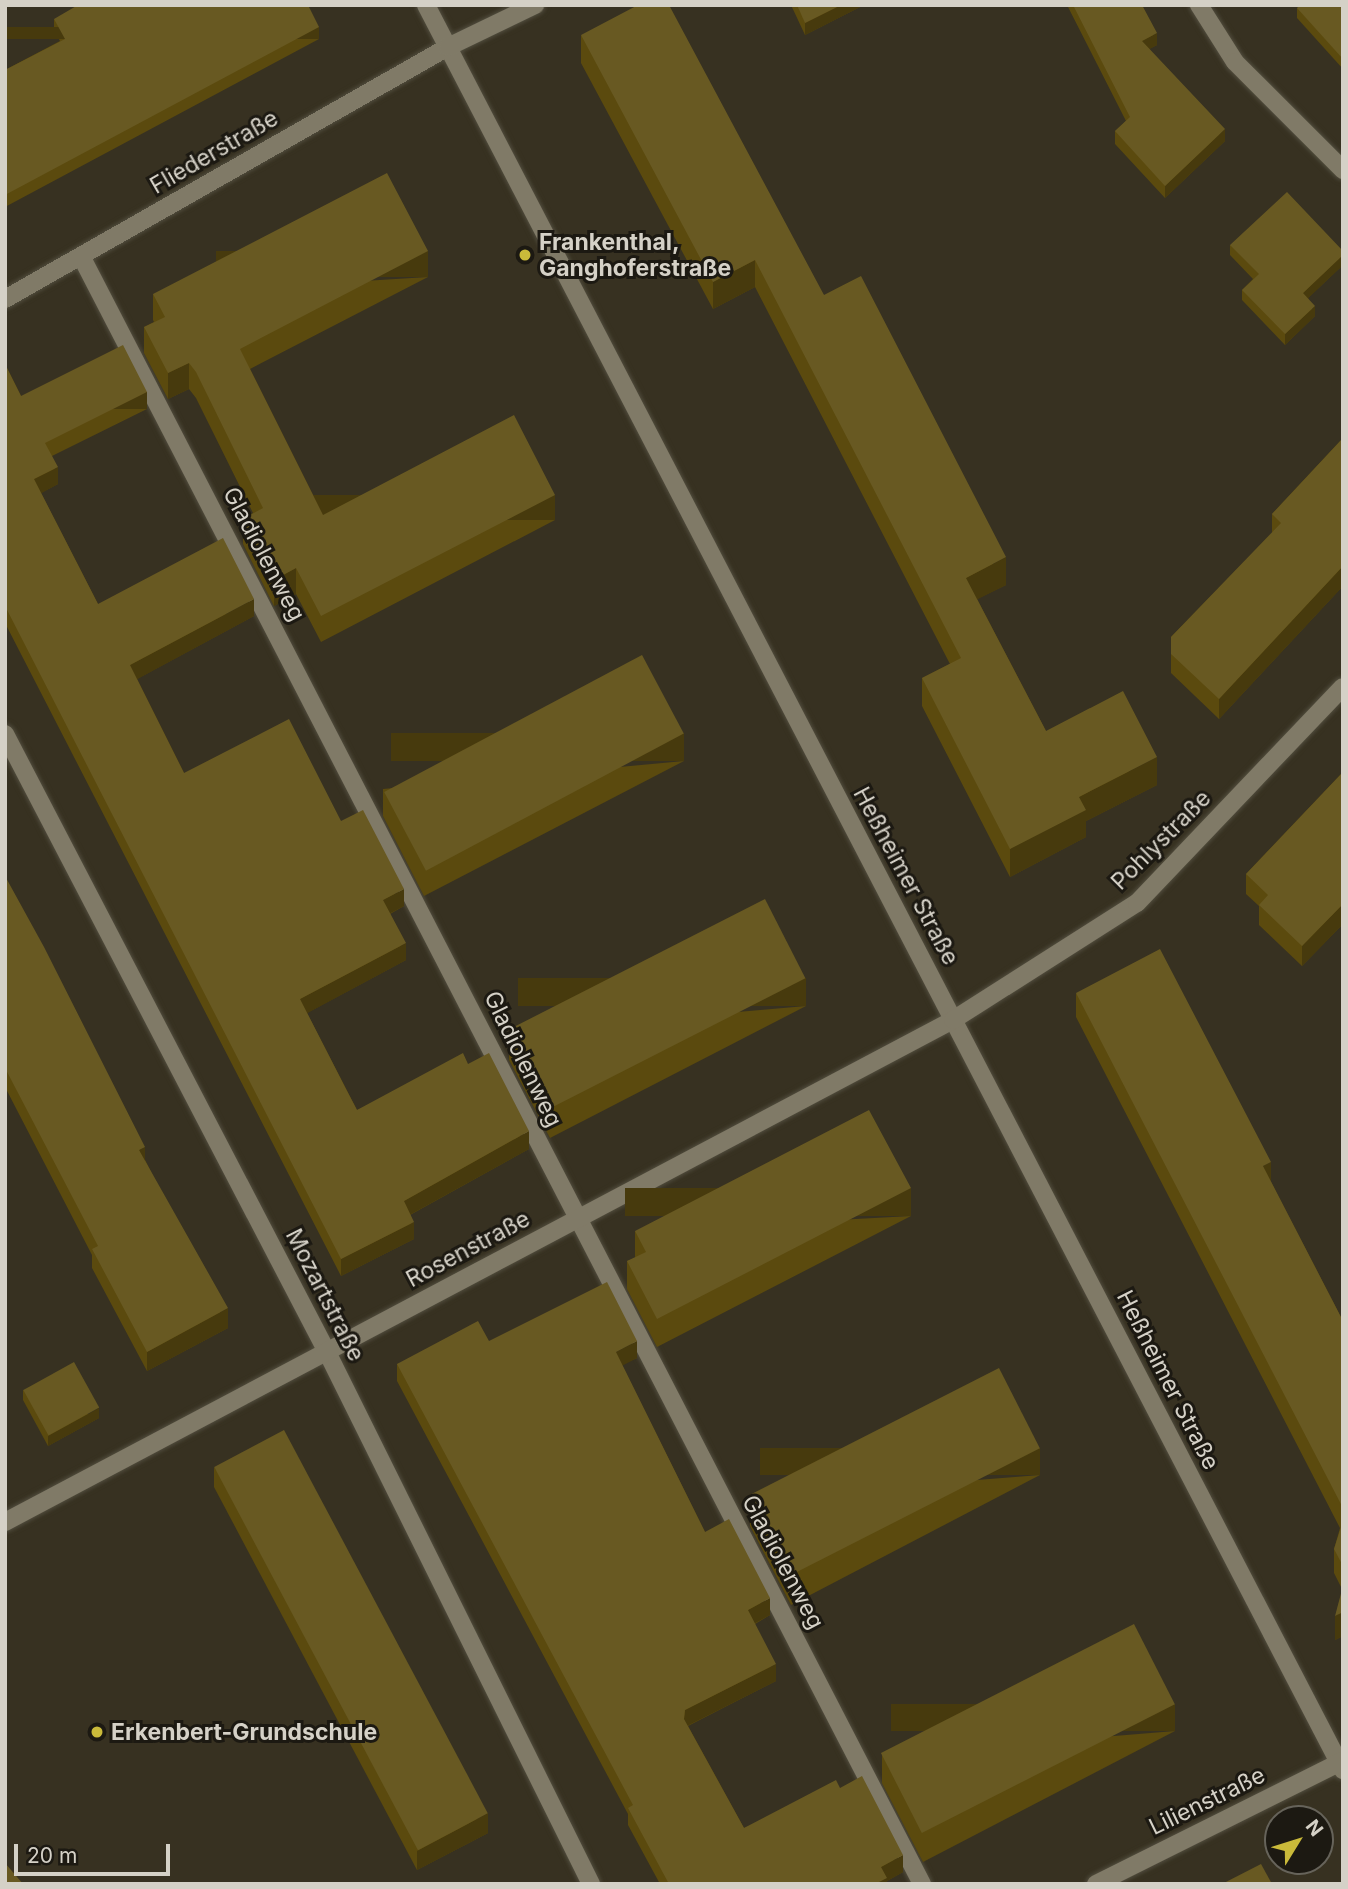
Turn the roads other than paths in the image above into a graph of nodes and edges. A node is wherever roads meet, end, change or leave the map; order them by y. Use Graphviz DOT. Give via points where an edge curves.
graph roads {
  1 [pos="426,5"];
  2 [pos="535,5"];
  3 [pos="1199,5"];
  4 [pos="448,47"];
  5 [pos="1343,170"];
  6 [pos="81,256"];
  7 [pos="5,299"];
  8 [pos="1343,687"];
  9 [pos="5,734"];
  10 [pos="953,1020"];
  11 [pos="576,1219"];
  12 [pos="327,1352"];
  13 [pos="5,1522"];
  14 [pos="1341,1765"];
  15 [pos="591,1884"];
  16 [pos="922,1884"];
  17 [pos="1096,1884"];
  1 -- 4 [label="street, Heßheimer Straße"];
  2 -- 4 [label="street, Fliederstraße"];
  3 -- 5 [label="street" via="1235,62"];
  4 -- 6 [label="street, Fliederstraße"];
  4 -- 10 [label="street, Heßheimer Straße"];
  6 -- 7 [label="street, Fliederstraße"];
  6 -- 11 [label="street, Gladiolenweg"];
  8 -- 10 [label="street, Pohlystraße" via="1137,903"];
  9 -- 12 [label="street, Mozartstraße"];
  10 -- 11 [label="street, Rosenstraße"];
  10 -- 14 [label="street, Heßheimer Straße"];
  11 -- 12 [label="street, Rosenstraße"];
  11 -- 16 [label="street, Gladiolenweg"];
  12 -- 13 [label="street, Rosenstraße"];
  12 -- 15 [label="street, Mozartstraße"];
  14 -- 17 [label="street, Lilienstraße"];
}
